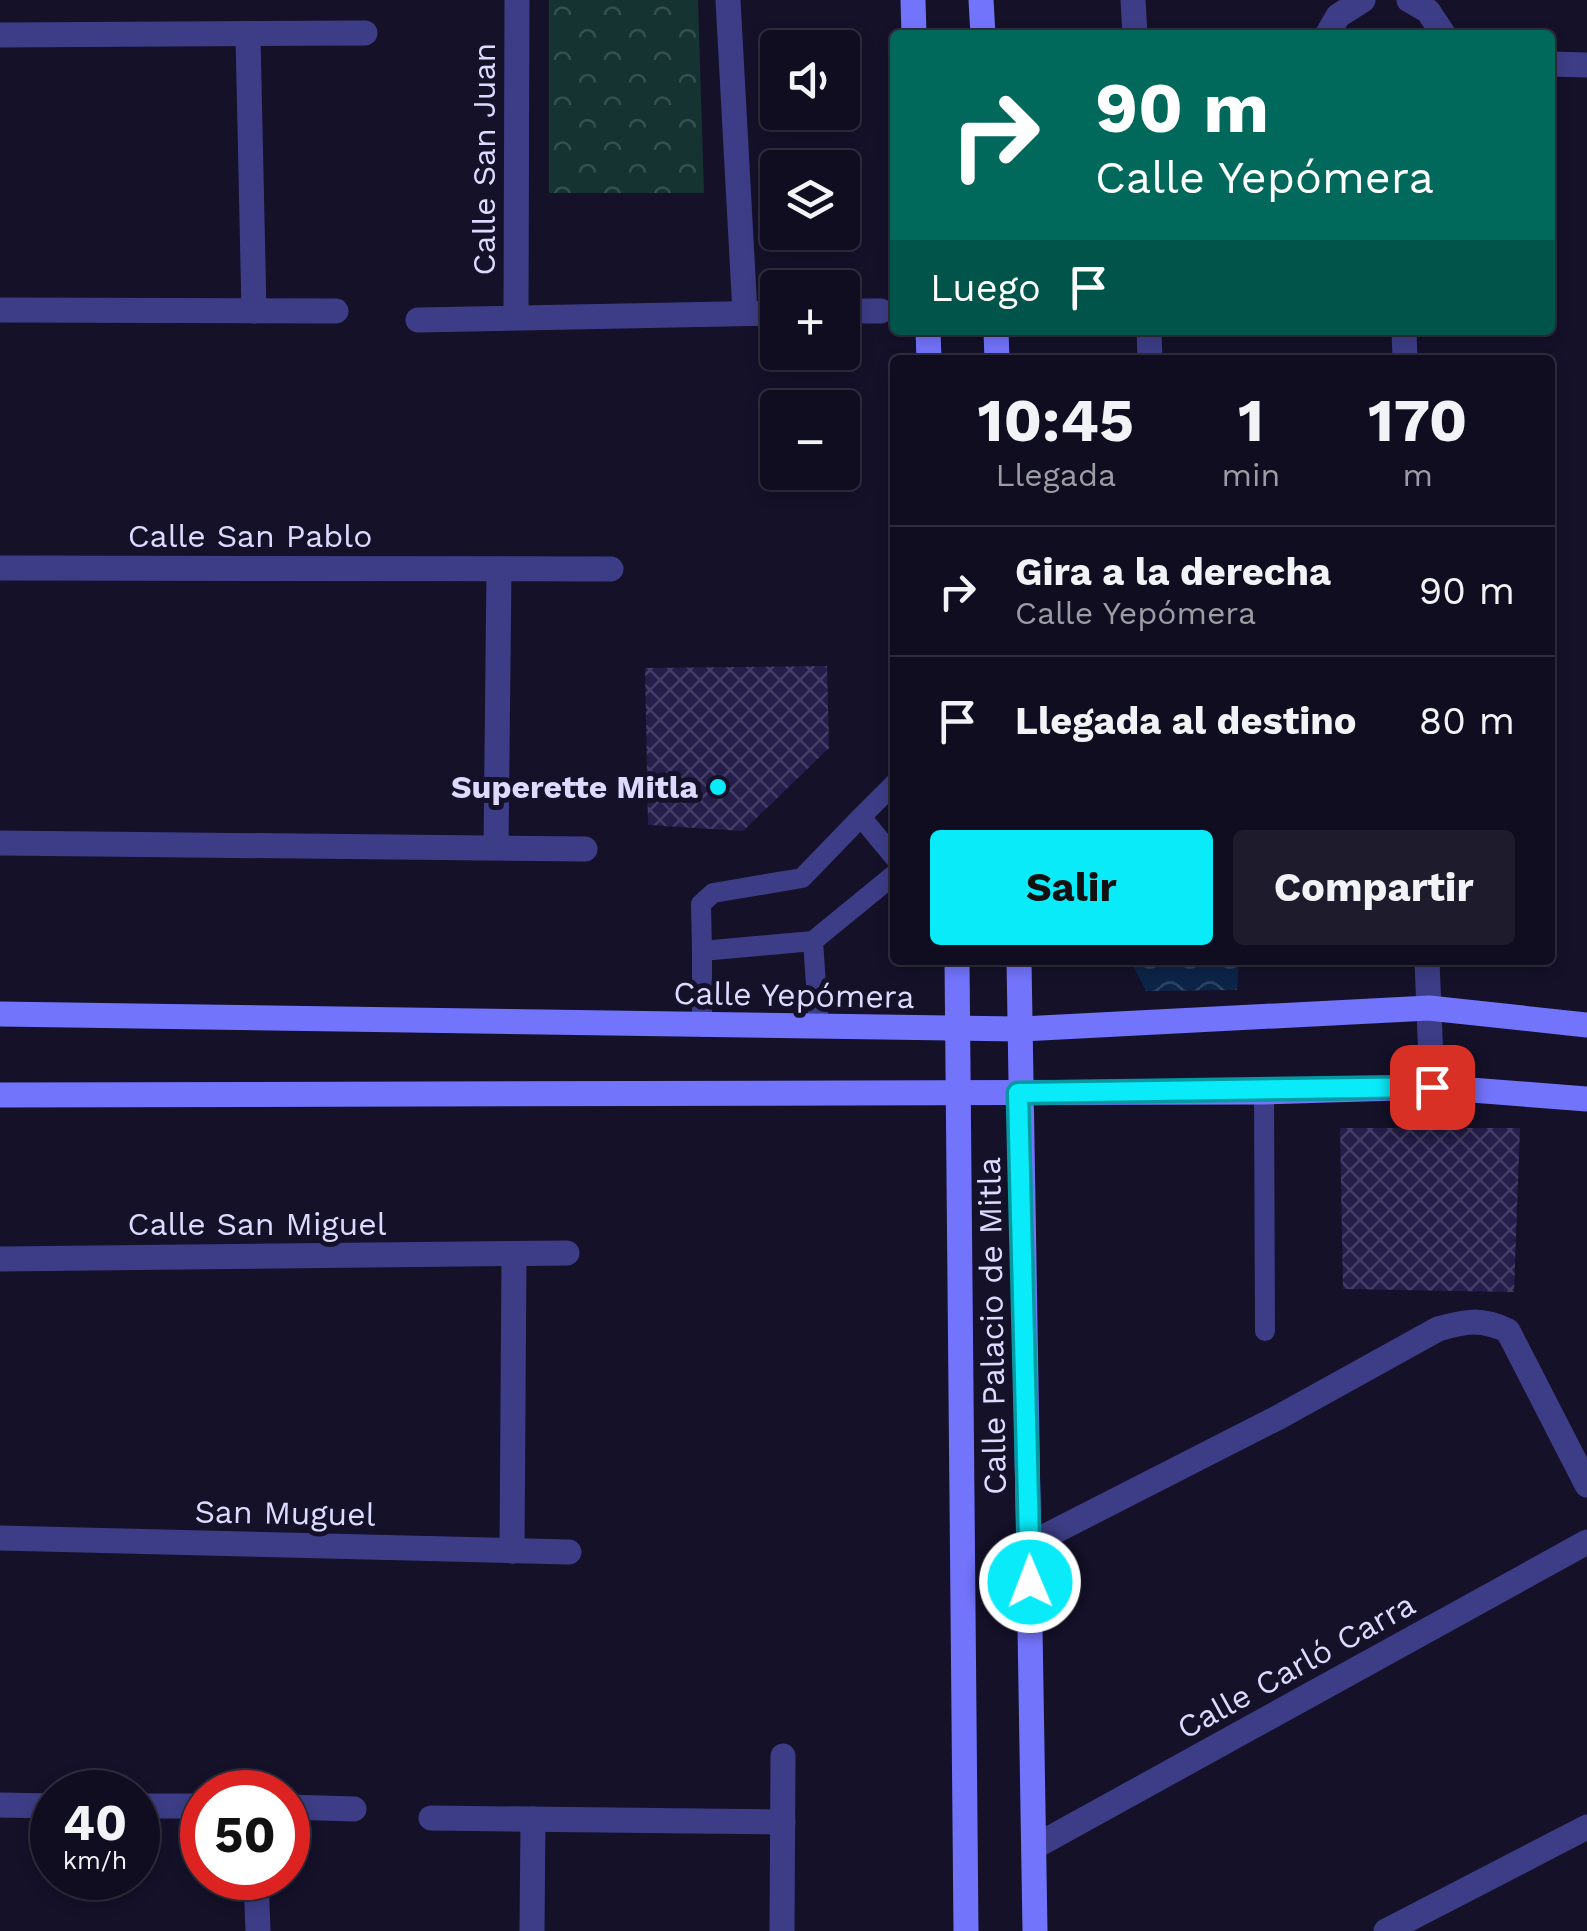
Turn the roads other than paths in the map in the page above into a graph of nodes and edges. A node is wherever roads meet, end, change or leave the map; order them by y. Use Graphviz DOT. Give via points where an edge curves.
graph roads {
  1 [pos="517,0"];
  2 [pos="728,0"];
  3 [pos="913,0"];
  4 [pos="981,0"];
  5 [pos="1133,0"];
  6 [pos="1363,0"];
  7 [pos="1409,0"];
  8 [pos="914,30"];
  9 [pos="983,30"];
  10 [pos="1135,30"];
  11 [pos="1331,30"];
  12 [pos="1441,30"];
  13 [pos="366,32"];
  14 [pos="0,35"];
  15 [pos="248,36"];
  16 [pos="1555,64"];
  17 [pos="1587,65"];
  18 [pos="0,310"];
  19 [pos="254,311"];
  20 [pos="336,311"];
  21 [pos="882,311"];
  22 [pos="860,312"];
  23 [pos="745,313"];
  24 [pos="760,313"];
  25 [pos="516,318"];
  26 [pos="418,320"];
  27 [pos="0,568"];
  28 [pos="499,568"];
  29 [pos="611,569"];
  30 [pos="890,787"];
  31 [pos="861,817"];
  32 [pos="0,844"];
  33 [pos="496,848"];
  34 [pos="585,849"];
  35 [pos="890,852"];
  36 [pos="890,878"];
  37 [pos="813,941"];
  38 [pos="702,951"];
  39 [pos="957,965"];
  40 [pos="1019,965"];
  41 [pos="1427,965"];
  42 [pos="1429,1008"];
  43 [pos="0,1014"];
  44 [pos="1587,1025"];
  45 [pos="702,1027"];
  46 [pos="818,1028"];
  47 [pos="960,1029"];
  48 [pos="1022,1029"];
  49 [pos="1432,1087"];
  50 [pos="1264,1092"];
  51 [pos="1018,1093"];
  52 [pos="960,1094"];
  53 [pos="0,1095"];
  54 [pos="1587,1099"];
  55 [pos="567,1254"];
  56 [pos="514,1255"];
  57 [pos="0,1259"];
  58 [pos="1265,1331"];
  59 [pos="1587,1485"];
  60 [pos="0,1538"];
  61 [pos="1587,1542"];
  62 [pos="1030,1544"];
  63 [pos="512,1551"];
  64 [pos="569,1552"];
  65 [pos="783,1756"];
  66 [pos="0,1806"];
  67 [pos="30,1806"];
  68 [pos="310,1808"];
  69 [pos="354,1809"];
  70 [pos="431,1818"];
  71 [pos="533,1819"];
  72 [pos="782,1822"];
  73 [pos="1587,1827"];
  74 [pos="1036,1846"];
  75 [pos="257,1900"];
  76 [pos="258,1931"];
  77 [pos="532,1931"];
  78 [pos="782,1931"];
  79 [pos="966,1931"];
  80 [pos="1036,1931"];
  81 [pos="1386,1931"];
  1 -- 25 [label="street, Calle San Juan"];
  2 -- 23 [label="street"];
  3 -- 8 [label="main road"];
  4 -- 9 [label="main road"];
  5 -- 10 [label="street"];
  6 -- 11 [label="street" via="1338,16"];
  7 -- 12 [label="street"];
  13 -- 15 [label="street"];
  14 -- 15 [label="street"];
  15 -- 19 [label="street"];
  16 -- 17 [label="street"];
  18 -- 19 [label="street"];
  19 -- 20 [label="street"];
  21 -- 22 [label="street"];
  23 -- 24 [label="street, Calle San Juan"];
  23 -- 25 [label="street, Calle San Juan"];
  25 -- 26 [label="street, Calle San Juan"];
  27 -- 28 [label="street, Calle San Pablo"];
  28 -- 29 [label="street, Calle San Pablo"];
  28 -- 33 [label="street"];
  30 -- 31 [label="lane"];
  31 -- 35 [label="lane"];
  31 -- 38 [label="lane" via="802,878 706,897"];
  32 -- 33 [label="street"];
  33 -- 34 [label="street"];
  36 -- 37 [label="lane"];
  37 -- 38 [label="lane"];
  37 -- 46 [label="lane"];
  38 -- 45 [label="lane"];
  39 -- 47 [label="main road, Calle Palacio de Mitla"];
  40 -- 48 [label="main road, Calle Palacio de Mitla"];
  41 -- 42 [label="street"];
  42 -- 44 [label="main road, Calle Yepómera"];
  42 -- 48 [label="main road, Calle Yepómera"];
  42 -- 49 [label="street"];
  43 -- 45 [label="main road, Calle Yepómera"];
  45 -- 46 [label="main road, Calle Yepómera"];
  46 -- 47 [label="main road, Calle Yepómera"];
  47 -- 48 [label="main road, Calle Yepómera"];
  47 -- 52 [label="main road, Calle Palacio de Mitla"];
  48 -- 51 [label="main road, Calle Palacio de Mitla"];
  49 -- 50 [label="main road"];
  49 -- 54 [label="main road"];
  50 -- 51 [label="main road"];
  50 -- 58 [label="lane"];
  51 -- 52 [label="main road"];
  51 -- 62 [label="main road, Calle Palacio de Mitla"];
  52 -- 53 [label="main road"];
  52 -- 79 [label="main road, Calle Palacio de Mitla"];
  55 -- 56 [label="street, Calle San Miguel"];
  56 -- 57 [label="street, Calle San Miguel"];
  56 -- 63 [label="street"];
  59 -- 62 [label="street" via="1508,1331 1487,1320 1465,1321 1438,1328"];
  60 -- 63 [label="street, San Muguel"];
  61 -- 74 [label="street, Calle Carló Carra"];
  62 -- 74 [label="main road, Calle Palacio de Mitla"];
  63 -- 64 [label="street, San Muguel"];
  65 -- 72 [label="street"];
  66 -- 67 [label="street"];
  68 -- 69 [label="street"];
  70 -- 71 [label="street"];
  71 -- 72 [label="street"];
  71 -- 77 [label="street"];
  72 -- 78 [label="street"];
  73 -- 81 [label="street"];
  74 -- 80 [label="main road, Calle Palacio de Mitla"];
  75 -- 76 [label="street"];
}
